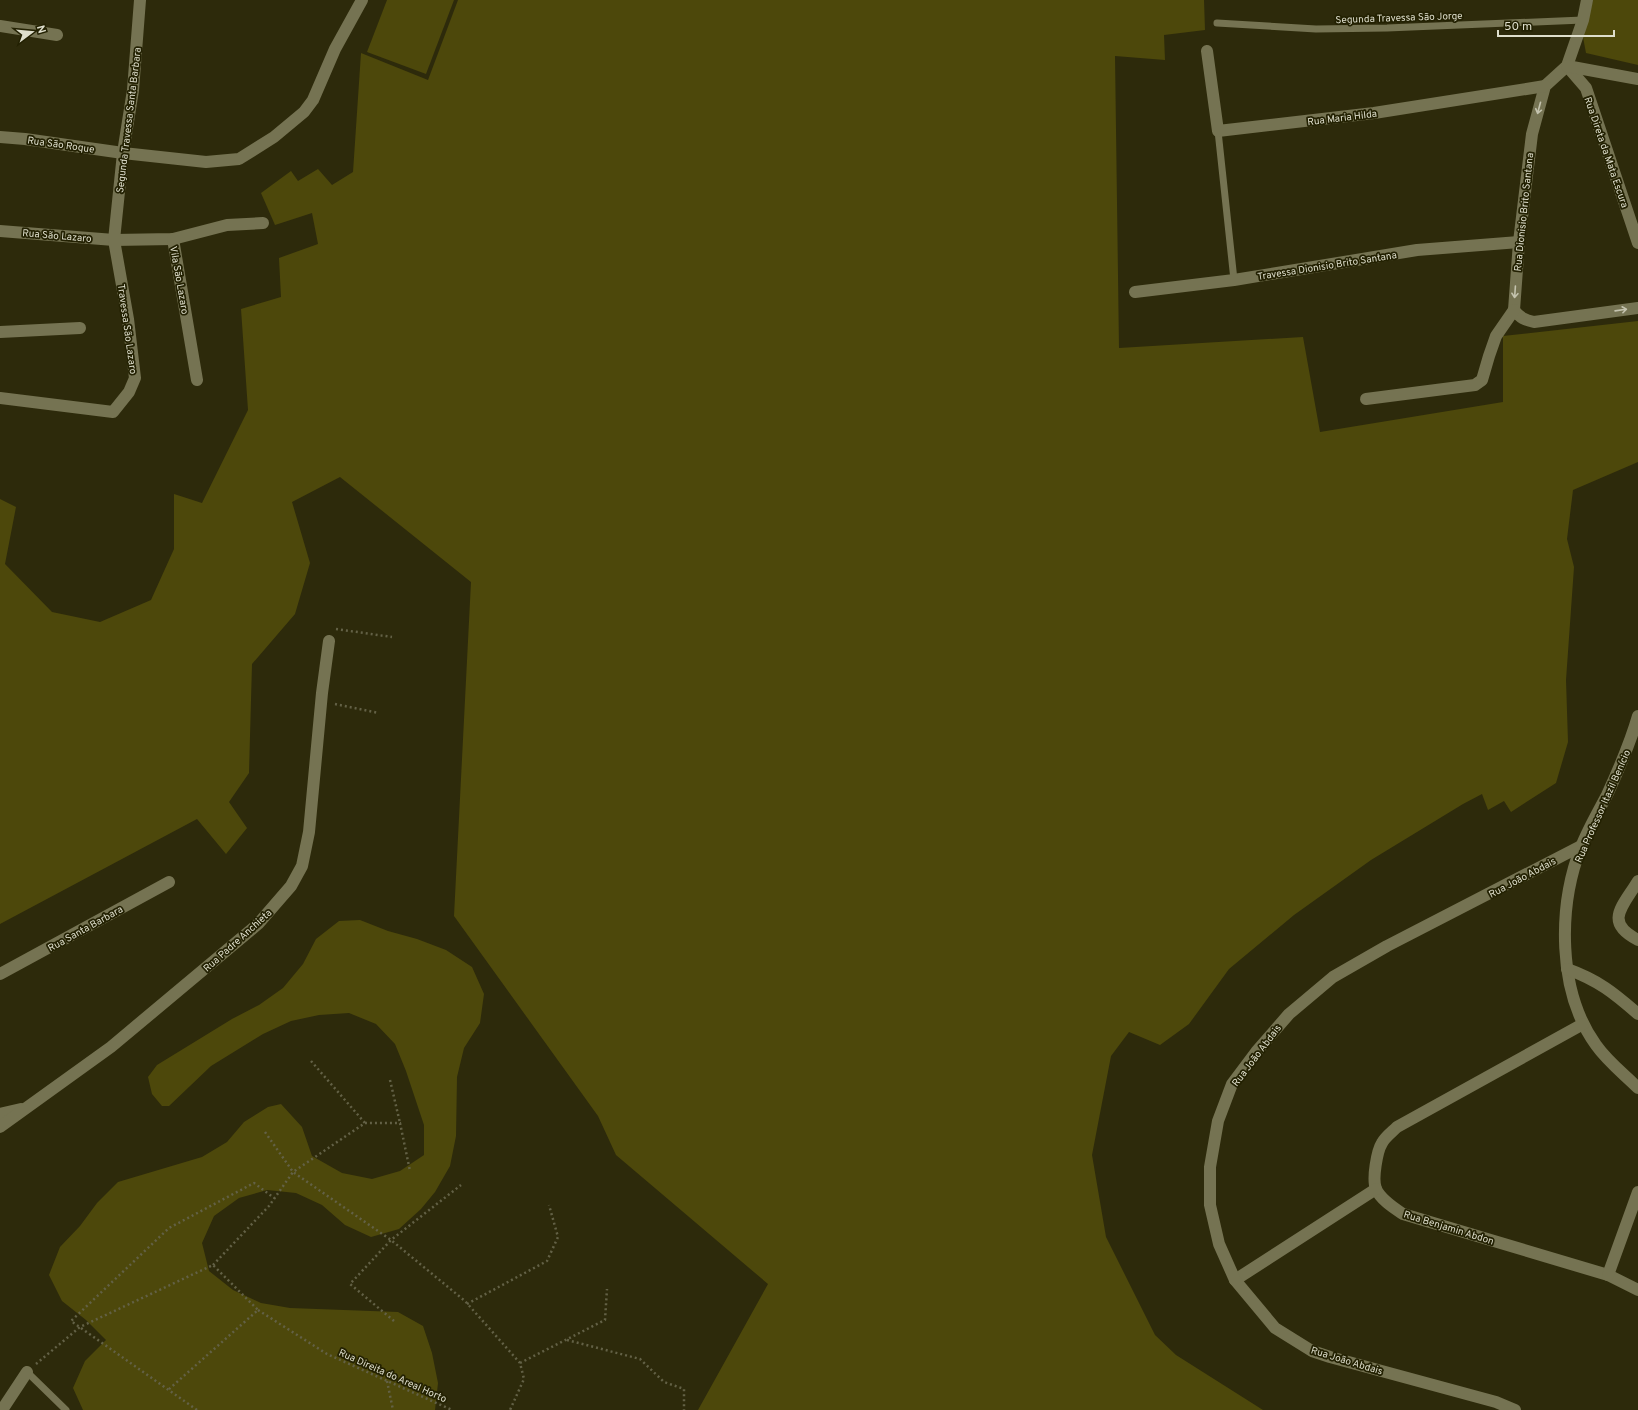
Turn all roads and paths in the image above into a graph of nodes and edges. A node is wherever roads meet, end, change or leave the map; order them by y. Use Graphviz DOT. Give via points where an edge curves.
graph roads {
  1 [pos="140,0"];
  2 [pos="362,0"];
  3 [pos="1587,0"];
  4 [pos="1583,20"];
  5 [pos="1217,23"];
  6 [pos="0,26"];
  7 [pos="57,35"];
  8 [pos="1207,51"];
  9 [pos="1567,66"];
  10 [pos="1638,79"];
  11 [pos="1545,86"];
  12 [pos="1218,131"];
  13 [pos="0,137"];
  14 [pos="123,153"];
  15 [pos="263,223"];
  16 [pos="0,230"];
  17 [pos="173,239"];
  18 [pos="114,240"];
  19 [pos="1519,242"];
  20 [pos="1638,243"];
  21 [pos="1234,280"];
  22 [pos="1135,292"];
  23 [pos="1638,308"];
  24 [pos="1514,310"];
  25 [pos="80,328"];
  26 [pos="0,332"];
  27 [pos="197,380"];
  28 [pos="0,398"];
  29 [pos="1366,399"];
  30 [pos="392,636"];
  31 [pos="329,641"];
  32 [pos="322,701"];
  33 [pos="379,713"];
  34 [pos="1638,716"];
  35 [pos="1581,846"];
  36 [pos="1638,881"];
  37 [pos="169,882"];
  38 [pos="1638,940"];
  39 [pos="1567,969"];
  40 [pos="0,974"];
  41 [pos="1638,1014"];
  42 [pos="1583,1024"];
  43 [pos="311,1061"];
  44 [pos="390,1080"];
  45 [pos="1638,1088"];
  46 [pos="28,1107"];
  47 [pos="0,1114"];
  48 [pos="365,1124"];
  49 [pos="400,1124"];
  50 [pos="0,1128"];
  51 [pos="265,1132"];
  52 [pos="410,1171"];
  53 [pos="293,1172"];
  54 [pos="461,1185"];
  55 [pos="1376,1189"];
  56 [pos="1638,1192"];
  57 [pos="274,1198"];
  58 [pos="549,1205"];
  59 [pos="391,1240"];
  60 [pos="213,1266"];
  61 [pos="1608,1275"];
  62 [pos="1235,1280"];
  63 [pos="607,1290"];
  64 [pos="1638,1290"];
  65 [pos="468,1304"];
  66 [pos="258,1310"];
  67 [pos="394,1321"];
  68 [pos="80,1327"];
  69 [pos="567,1340"];
  70 [pos="520,1364"];
  71 [pos="26,1372"];
  72 [pos="387,1381"];
  73 [pos="168,1390"];
  74 [pos="2,1410"];
  75 [pos="66,1410"];
  76 [pos="197,1410"];
  77 [pos="393,1410"];
  78 [pos="452,1410"];
  79 [pos="510,1410"];
  80 [pos="684,1410"];
  81 [pos="1515,1410"];
  1 -- 14 [label="street, Segunda Travessa Santa Barbara" via="133,90"];
  2 -- 14 [label="street, Rua São Roque" via="335,49 313,100 304,112 274,137 239,159 212,162"];
  3 -- 4 [label="street"];
  4 -- 5 [label="lane, Segunda Travessa São Jorge" via="1316,29"];
  4 -- 9 [label="street"];
  6 -- 7 [label="street"];
  8 -- 12 [label="street"];
  9 -- 10 [label="street"];
  9 -- 11 [label="street"];
  9 -- 20 [label="street, Rua Direta da Mata Escura" via="1586,88"];
  11 -- 12 [label="street, Rua Maria Hilda" via="1374,113"];
  11 -- 19 [label="street, Rua Dionisio Brito Santana, one-way" via="1532,134"];
  12 -- 21 [label="lane"];
  13 -- 14 [label="street, Rua São Roque"];
  14 -- 18 [label="street, Segunda Travessa Santa Barbara"];
  15 -- 17 [label="street" via="226,225"];
  16 -- 18 [label="street, Rua São Lazaro"];
  17 -- 18 [label="street, Vila São Lazaro"];
  17 -- 27 [label="street, Vila São Lazaro"];
  18 -- 28 [label="street, Travessa São Lazaro" via="136,378 129,392 114,412"];
  19 -- 21 [label="street, Travessa Dionisio Brito Santana" via="1417,250"];
  19 -- 24 [label="street, Rua Dionisio Brito Santana, one-way"];
  21 -- 22 [label="street, Travessa Dionisio Brito Santana"];
  24 -- 23 [label="street, one-way" via="1520,317 1534,322"];
  24 -- 29 [label="street" via="1496,336 1482,380 1475,385"];
  25 -- 26 [label="street"];
  30 -- 31 [label="path" via="335,629 330,631"];
  31 -- 32 [label="street, Rua Padre Anchieta"];
  32 -- 33 [label="path"];
  32 -- 46 [label="street, Rua Padre Anchieta" via="309,832 302,866 291,886 258,924 231,948 111,1047"];
  34 -- 35 [label="street, Rua Professor Itazil Benício" via="1628,749"];
  35 -- 39 [label="street, Rua Professor Itazil Benício" via="1570,879 1566,908 1564,937"];
  35 -- 62 [label="street, Rua João Abdais" via="1387,946 1333,977 1288,1014 1256,1052 1232,1084 1218,1121 1210,1167 1210,1205 1219,1244"];
  36 -- 38 [label="street" via="1618,916 1621,929"];
  37 -- 40 [label="street, Rua Santa Barbara"];
  39 -- 41 [label="street" via="1587,976 1603,986"];
  39 -- 42 [label="street, Rua Professor Itazil Benício"];
  42 -- 45 [label="street, Rua Professor Itazil Benício" via="1610,1063"];
  42 -- 55 [label="street" via="1397,1127 1382,1143 1376,1165"];
  43 -- 48 [label="path"];
  44 -- 49 [label="path"];
  46 -- 47 [label="street"];
  46 -- 50 [label="street, Rua Padre Anchieta"];
  48 -- 49 [label="path"];
  48 -- 53 [label="path"];
  49 -- 52 [label="path"];
  51 -- 53 [label="path"];
  53 -- 57 [label="path"];
  53 -- 59 [label="path"];
  54 -- 59 [label="path"];
  55 -- 61 [label="street, Rua Benjamin Abdon" via="1390,1205 1403,1214"];
  55 -- 62 [label="street"];
  56 -- 61 [label="street"];
  57 -- 60 [label="path"];
  57 -- 68 [label="path" via="254,1183 169,1228 70,1321"];
  58 -- 65 [label="path" via="558,1236 547,1261"];
  59 -- 65 [label="path"];
  59 -- 67 [label="path" via="350,1284"];
  60 -- 66 [label="path, Rua Direita do Areal Horto"];
  60 -- 68 [label="path"];
  61 -- 64 [label="street, Rua Benjamin Abdon"];
  62 -- 81 [label="street, Rua João Abdais" via="1275,1328 1312,1351 1496,1402"];
  63 -- 69 [label="path" via="605,1320"];
  65 -- 70 [label="path"];
  66 -- 72 [label="path, Rua Direita do Areal Horto" via="328,1354"];
  66 -- 73 [label="path"];
  68 -- 71 [label="path"];
  68 -- 73 [label="path"];
  69 -- 70 [label="path"];
  69 -- 80 [label="path" via="640,1359 664,1382 684,1390"];
  70 -- 79 [label="path" via="524,1379"];
  71 -- 74 [label="street"];
  71 -- 75 [label="lane"];
  72 -- 77 [label="path"];
  72 -- 78 [label="path, Rua Direita do Areal Horto"];
  73 -- 76 [label="path"];
}
